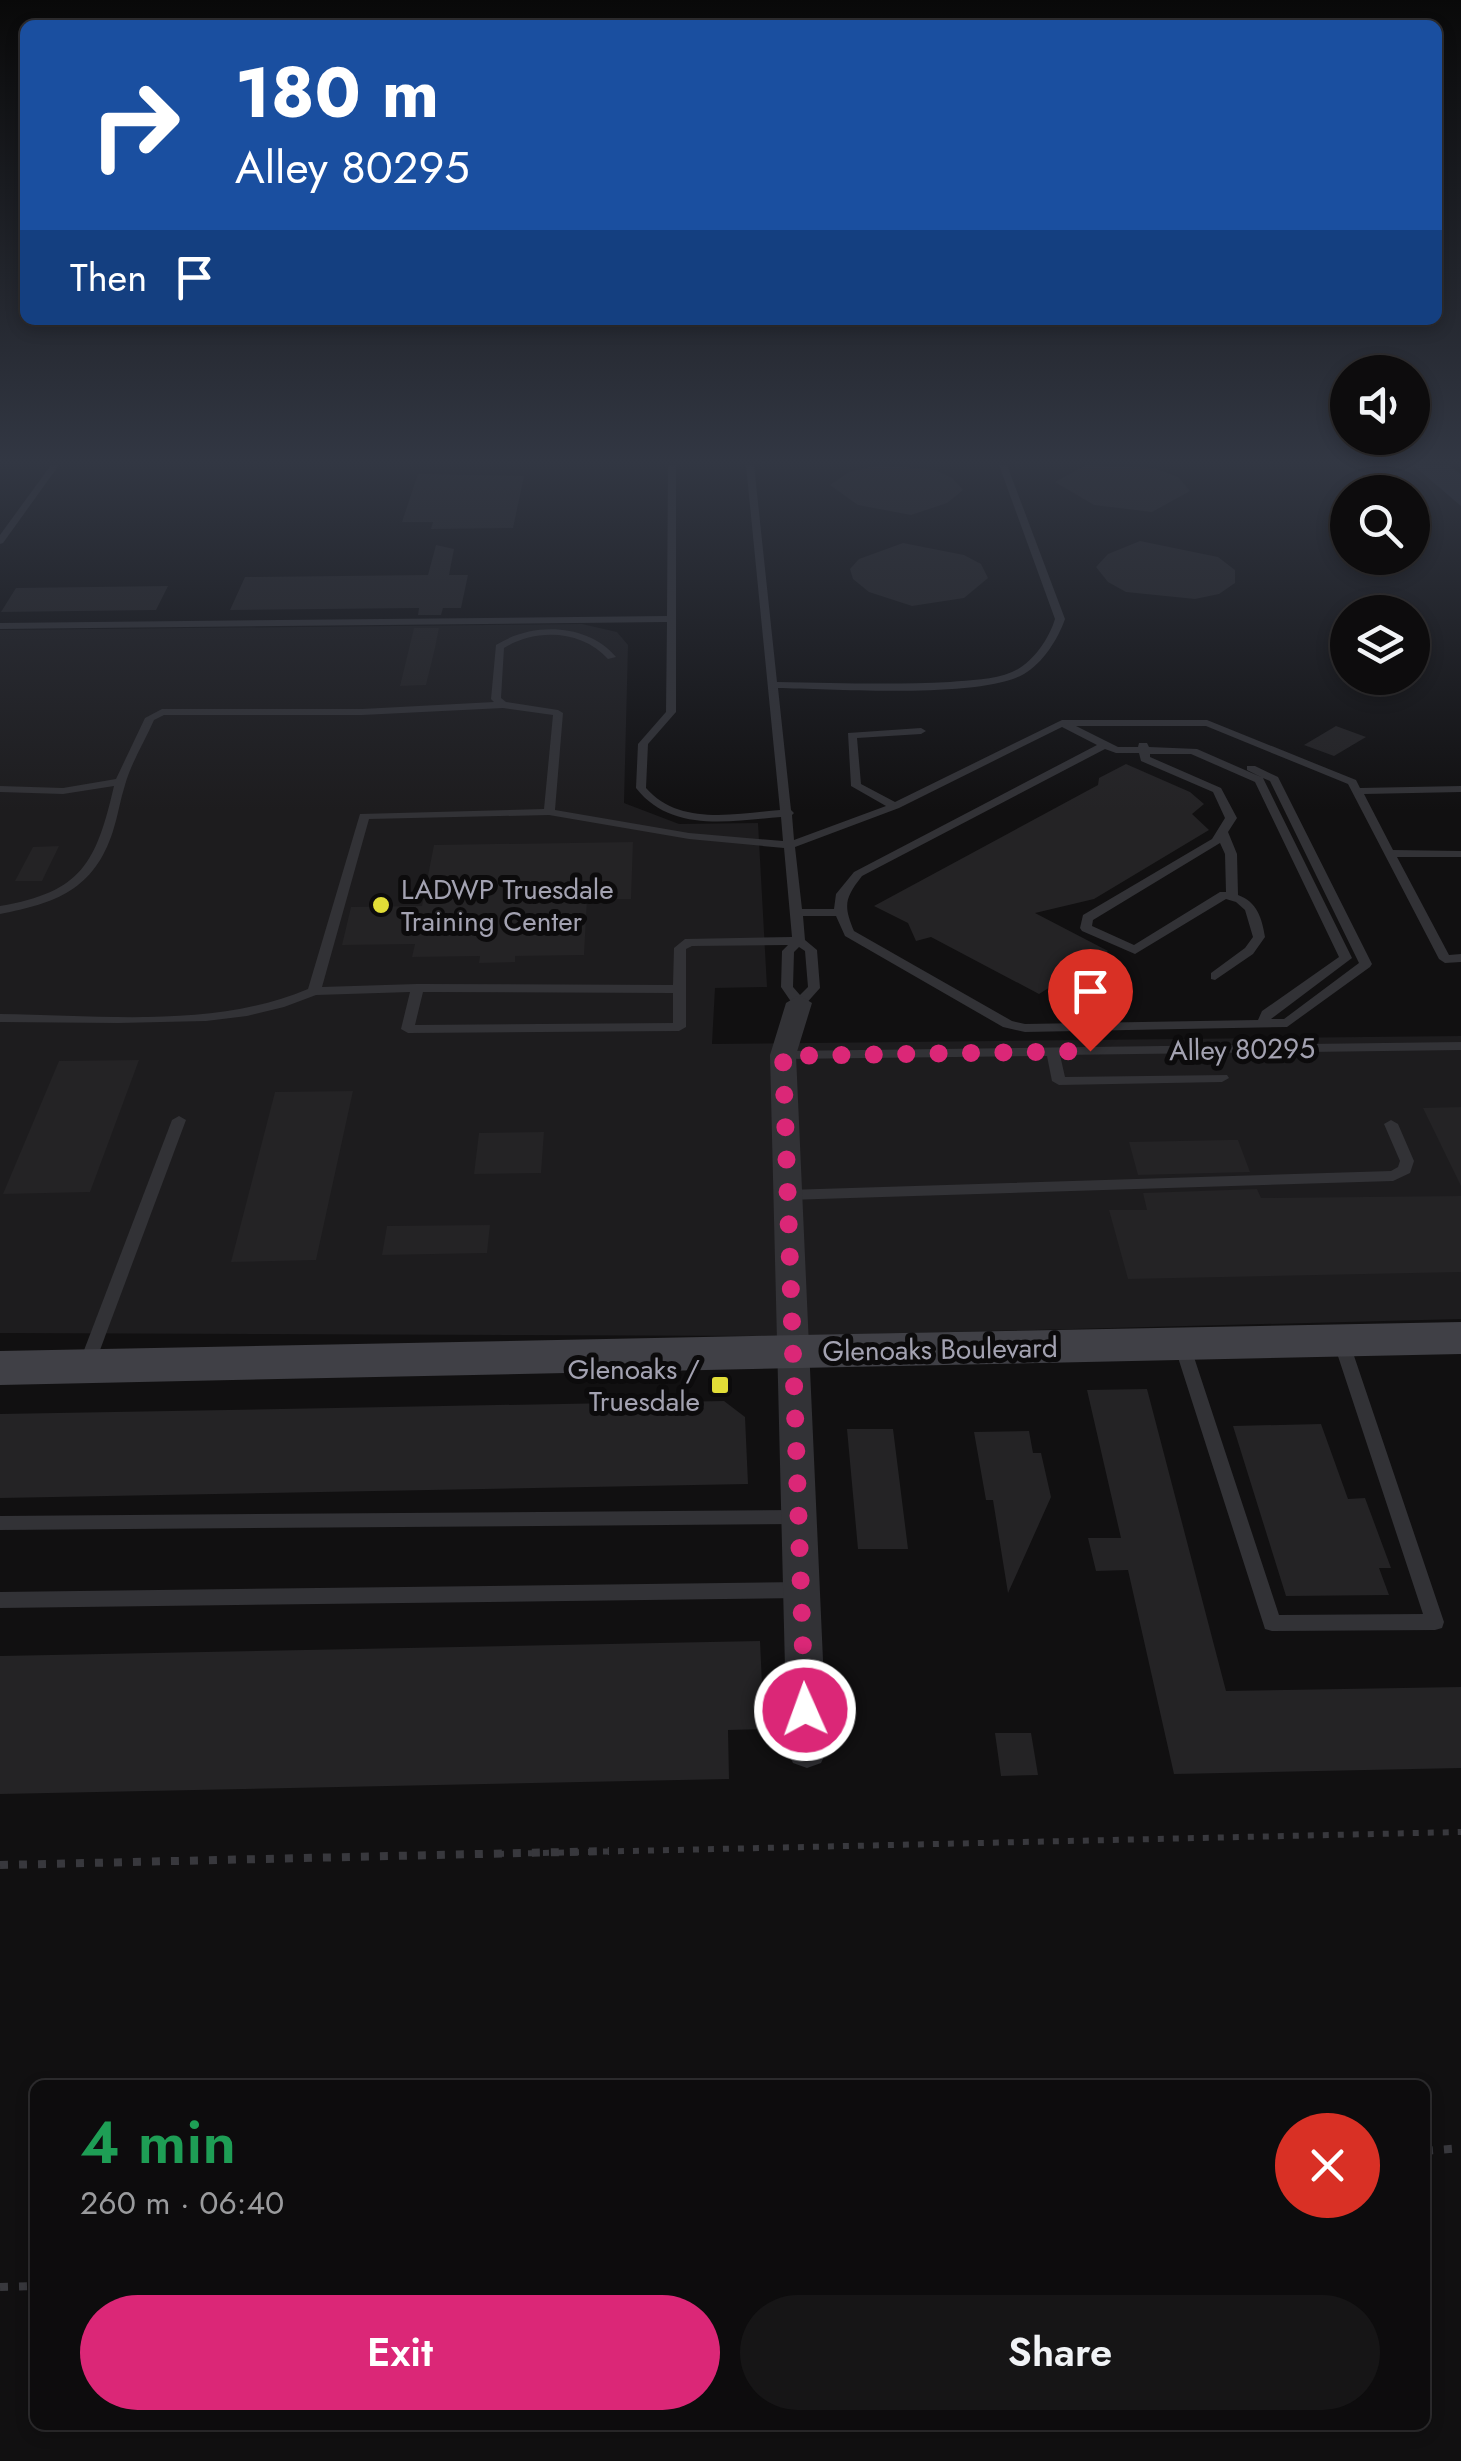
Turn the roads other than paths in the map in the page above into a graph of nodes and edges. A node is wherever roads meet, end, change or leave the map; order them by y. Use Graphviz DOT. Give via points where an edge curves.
graph roads {
  1 [pos="671,580"];
  2 [pos="763,580"];
  3 [pos="1045,580"];
  4 [pos="671,619"];
  5 [pos="0,626"];
  6 [pos="611,657"];
  7 [pos="774,685"];
  8 [pos="503,706"];
  9 [pos="1062,724"];
  10 [pos="1077,731"];
  11 [pos="921,732"];
  12 [pos="1104,745"];
  13 [pos="1144,748"];
  14 [pos="120,782"];
  15 [pos="0,789"];
  16 [pos="1461,789"];
  17 [pos="1356,791"];
  18 [pos="894,806"];
  19 [pos="549,812"];
  20 [pos="788,814"];
  21 [pos="1222,832"];
  22 [pos="791,845"];
  23 [pos="1391,853"];
  24 [pos="1461,854"];
  25 [pos="1232,896"];
  26 [pos="0,910"];
  27 [pos="840,912"];
  28 [pos="796,913"];
  29 [pos="799,942"];
  30 [pos="1461,958"];
  31 [pos="1215,976"];
  32 [pos="417,988"];
  33 [pos="679,989"];
  34 [pos="314,991"];
  35 [pos="799,1003"];
  36 [pos="0,1018"];
  37 [pos="1262,1024"];
  38 [pos="1461,1046"];
  39 [pos="1052,1052"];
  40 [pos="783,1056"];
  41 [pos="1222,1078"];
  42 [pos="179,1120"];
  43 [pos="1391,1124"];
  44 [pos="787,1194"];
  45 [pos="1461,1338"];
  46 [pos="1340,1341"];
  47 [pos="1182,1344"];
  48 [pos="792,1352"];
  49 [pos="86,1366"];
  50 [pos="0,1368"];
  51 [pos="798,1516"];
  52 [pos="0,1523"];
  53 [pos="801,1590"];
  54 [pos="0,1600"];
  55 [pos="807,1750"];
  1 -- 4 [label="lane"];
  2 -- 7 [label="lane"];
  3 -- 7 [label="lane" via="1060,620 1025,668 986,682"];
  4 -- 5 [label="lane"];
  4 -- 20 [label="lane" via="671,712 642,744 643,793 686,814"];
  6 -- 8 [label="lane" via="594,640 519,635 496,656 496,699"];
  7 -- 20 [label="lane"];
  8 -- 14 [label="lane" via="162,712 150,718"];
  8 -- 19 [label="lane" via="558,713"];
  9 -- 10 [label="lane"];
  9 -- 17 [label="lane" via="1206,723 1352,782"];
  9 -- 18 [label="lane"];
  10 -- 12 [label="lane"];
  10 -- 13 [label="lane"];
  11 -- 18 [label="lane" via="852,735 856,786"];
  12 -- 13 [label="lane"];
  12 -- 27 [label="lane" via="858,874 842,894"];
  13 -- 21 [label="lane" via="1145,758 1217,790 1231,818"];
  13 -- 37 [label="lane" via="1193,751 1258,780 1346,958"];
  13 -- 37 [label="lane" via="1198,745 1274,778 1366,964 1286,1023"];
  14 -- 15 [label="lane" via="63,791"];
  14 -- 26 [label="lane" via="104,844 72,890 34,906"];
  16 -- 17 [label="lane"];
  17 -- 23 [label="lane"];
  18 -- 22 [label="lane"];
  19 -- 22 [label="lane"];
  19 -- 34 [label="lane" via="364,816"];
  20 -- 22 [label="lane"];
  21 -- 25 [label="lane"];
  21 -- 25 [label="lane" via="1087,918 1086,928 1135,950"];
  22 -- 28 [label="lane"];
  23 -- 24 [label="lane"];
  23 -- 30 [label="lane" via="1445,958"];
  25 -- 31 [label="lane" via="1254,909 1259,937"];
  27 -- 28 [label="lane"];
  27 -- 37 [label="lane" via="849,933 1008,1024"];
  28 -- 29 [label="lane"];
  29 -- 33 [label="lane" via="689,942 680,948"];
  29 -- 35 [label="lane" via="788,951 787,987"];
  29 -- 35 [label="lane" via="811,950 814,988"];
  32 -- 33 [label="lane"];
  32 -- 33 [label="lane" via="408,1028 679,1027"];
  32 -- 34 [label="lane"];
  34 -- 36 [label="lane" via="293,1003 222,1016"];
  35 -- 40 [label="street"];
  38 -- 39 [label="lane, Alley 80295"];
  39 -- 40 [label="lane, Alley 80295"];
  39 -- 41 [label="lane" via="1059,1082"];
  40 -- 44 [label="street"];
  42 -- 49 [label="lane"];
  43 -- 44 [label="lane" via="1407,1160 1405,1170 1393,1176"];
  44 -- 48 [label="street"];
  45 -- 46 [label="main road, Glenoaks Boulevard"];
  46 -- 47 [label="main road, Glenoaks Boulevard"];
  46 -- 47 [label="lane" via="1435,1622 1272,1624"];
  47 -- 48 [label="main road, Glenoaks Boulevard"];
  48 -- 49 [label="main road, Glenoaks Boulevard"];
  48 -- 51 [label="street"];
  49 -- 50 [label="main road, Glenoaks Boulevard"];
  51 -- 52 [label="lane"];
  51 -- 53 [label="street"];
  53 -- 54 [label="lane"];
  53 -- 55 [label="street"];
}
